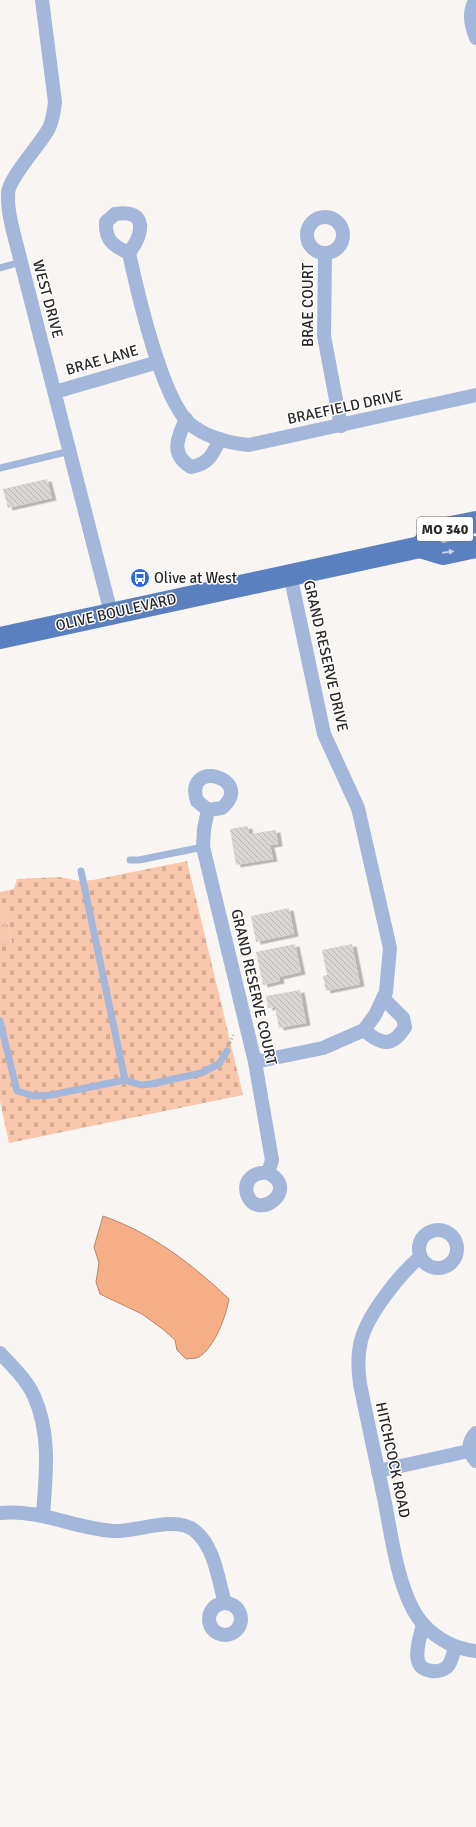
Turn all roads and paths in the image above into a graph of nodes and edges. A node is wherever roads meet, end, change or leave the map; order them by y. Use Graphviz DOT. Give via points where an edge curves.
graph roads {
  1 [pos="42,0"];
  2 [pos="476,0"];
  3 [pos="476,38"];
  4 [pos="4,189"];
  5 [pos="129,253"];
  6 [pos="325,254"];
  7 [pos="21,262"];
  8 [pos="0,268"];
  9 [pos="158,362"];
  10 [pos="55,392"];
  11 [pos="476,395"];
  12 [pos="186,419"];
  13 [pos="341,426"];
  14 [pos="220,439"];
  15 [pos="70,451"];
  16 [pos="0,468"];
  17 [pos="476,522"];
  18 [pos="420,547"];
  19 [pos="476,547"];
  20 [pos="290,574"];
  21 [pos="111,613"];
  22 [pos="0,638"];
  23 [pos="208,810"];
  24 [pos="203,847"];
  25 [pos="130,860"];
  26 [pos="81,871"];
  27 [pos="383,998"];
  28 [pos="0,1021"];
  29 [pos="364,1030"];
  30 [pos="227,1051"];
  31 [pos="255,1062"];
  32 [pos="125,1080"];
  33 [pos="268,1173"];
  34 [pos="420,1257"];
  35 [pos="0,1353"];
  36 [pos="476,1433"];
  37 [pos="473,1456"];
  38 [pos="378,1471"];
  39 [pos="0,1513"];
  40 [pos="43,1514"];
  41 [pos="224,1603"];
  42 [pos="423,1624"];
  43 [pos="455,1647"];
  44 [pos="476,1651"];
  1 -- 4 [label="street, WEST DRIVE" via="55,102 53,116 49,128 15,178"];
  2 -- 3 [label="street" via="472,6 471,26"];
  4 -- 7 [label="street, WEST DRIVE"];
  5 -- 9 [label="street, BRAEFIELD DRIVE"];
  6 -- 13 [label="street, BRAE COURT" via="324,336"];
  7 -- 8 [label="lane"];
  7 -- 10 [label="street, WEST DRIVE"];
  9 -- 10 [label="street, BRAE LANE"];
  9 -- 12 [label="street, BRAEFIELD DRIVE" via="179,410"];
  10 -- 15 [label="street, WEST DRIVE"];
  11 -- 13 [label="street, BRAEFIELD DRIVE"];
  12 -- 14 [label="street, BRAEFIELD DRIVE"];
  12 -- 14 [label="street" via="178,435 176,448 182,461 192,467 202,465 210,458"];
  13 -- 14 [label="street, BRAEFIELD DRIVE" via="249,445"];
  15 -- 16 [label="lane"];
  15 -- 21 [label="street, WEST DRIVE"];
  17 -- 18 [label="main road, MO 340" via="436,530"];
  18 -- 19 [label="main road, OLIVE BOULEVARD / MO 340, one-way" via="443,554"];
  18 -- 20 [label="main road, OLIVE BOULEVARD / MO 340"];
  20 -- 21 [label="main road, OLIVE BOULEVARD / MO 340"];
  20 -- 27 [label="street, GRAND RESERVE DRIVE" via="324,734 358,808 390,948 386,992"];
  21 -- 22 [label="main road, OLIVE BOULEVARD / MO 340"];
  23 -- 24 [label="street, GRAND RESERVE COURT"];
  24 -- 25 [label="lane"];
  24 -- 31 [label="street, GRAND RESERVE COURT"];
  26 -- 32 [label="lane"];
  27 -- 29 [label="street, GRAND RESERVE DRIVE"];
  27 -- 29 [label="street" via="403,1018 405,1026 400,1035 385,1043"];
  28 -- 32 [label="lane" via="16,1091 34,1096 51,1095"];
  29 -- 31 [label="street" via="323,1048"];
  30 -- 32 [label="lane" via="219,1064 200,1073 141,1085"];
  31 -- 33 [label="street, GRAND RESERVE COURT" via="272,1160"];
  34 -- 38 [label="street, HITCHCOCK ROAD" via="406,1269 385,1298 368,1323 361,1341 358,1362 360,1384"];
  35 -- 40 [label="street" via="20,1374 34,1396 41,1419 47,1465"];
  36 -- 37 [label="street" via="471,1439"];
  37 -- 38 [label="street"];
  38 -- 42 [label="street, HITCHCOCK ROAD" via="408,1600"];
  39 -- 40 [label="street"];
  40 -- 41 [label="street" via="114,1531 170,1524 180,1524 194,1530 206,1542"];
  42 -- 43 [label="street, HITCHCOCK ROAD" via="439,1638"];
  42 -- 43 [label="street" via="417,1653 421,1667 431,1671 442,1670 450,1663"];
  43 -- 44 [label="street, HITCHCOCK ROAD"];
}
